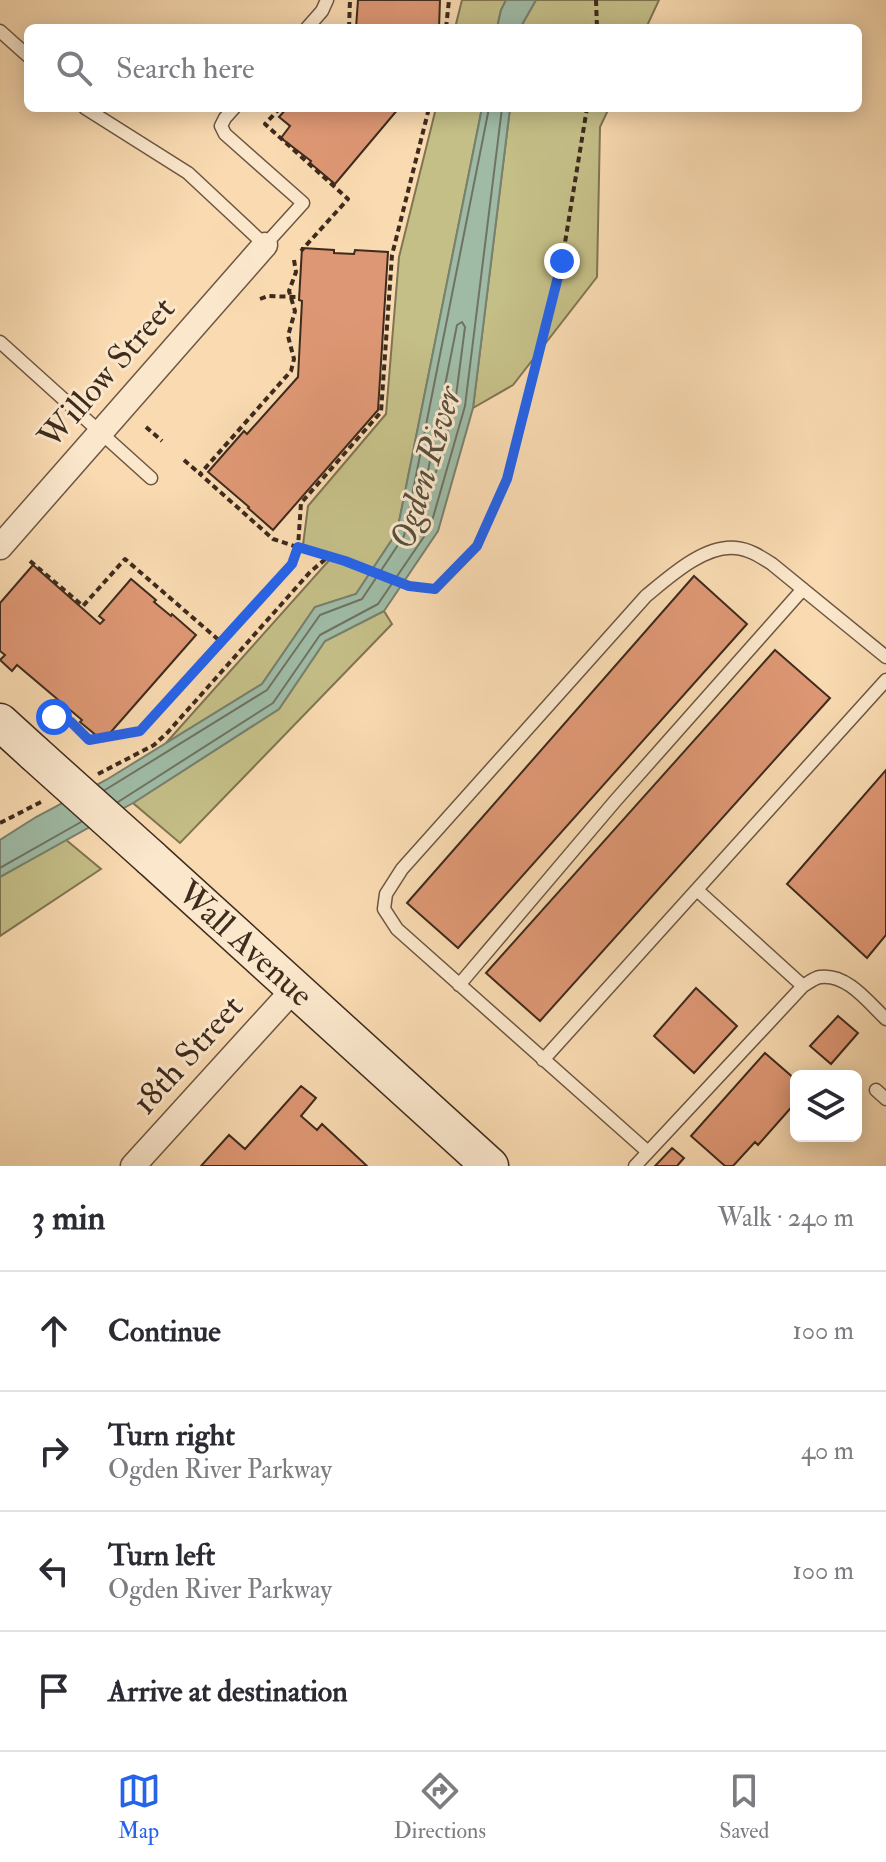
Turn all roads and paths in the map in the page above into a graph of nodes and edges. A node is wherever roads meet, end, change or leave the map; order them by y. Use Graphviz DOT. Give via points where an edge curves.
graph roads {
  1 [pos="327,0"];
  2 [pos="350,0"];
  3 [pos="449,0"];
  4 [pos="596,0"];
  5 [pos="311,24"];
  6 [pos="349,24"];
  7 [pos="446,24"];
  8 [pos="597,24"];
  9 [pos="0,31"];
  10 [pos="24,52"];
  11 [pos="91,112"];
  12 [pos="231,112"];
  13 [pos="276,112"];
  14 [pos="428,112"];
  15 [pos="586,112"];
  16 [pos="265,245"];
  17 [pos="301,251"];
  18 [pos="294,260"];
  19 [pos="290,297"];
  20 [pos="298,297"];
  21 [pos="260,299"];
  22 [pos="0,342"];
  23 [pos="146,427"];
  24 [pos="100,432"];
  25 [pos="162,441"];
  26 [pos="184,460"];
  27 [pos="200,474"];
  28 [pos="151,478"];
  29 [pos="0,547"];
  30 [pos="298,547"];
  31 [pos="328,557"];
  32 [pos="30,561"];
  33 [pos="803,589"];
  34 [pos="221,642"];
  35 [pos="886,657"];
  36 [pos="886,680"];
  37 [pos="54,717"];
  38 [pos="0,722"];
  39 [pos="96,775"];
  40 [pos="55,795"];
  41 [pos="0,823"];
  42 [pos="697,890"];
  43 [pos="459,985"];
  44 [pos="803,986"];
  45 [pos="294,989"];
  46 [pos="886,1019"];
  47 [pos="543,1060"];
  48 [pos="648,1152"];
  49 [pos="133,1166"];
  50 [pos="490,1166"];
  51 [pos="635,1166"];
  1 -- 5 [label="lane"];
  2 -- 6 [label="path"];
  3 -- 7 [label="path"];
  4 -- 8 [label="path"];
  9 -- 10 [label="lane"];
  11 -- 16 [label="lane" via="188,173"];
  12 -- 16 [label="lane" via="221,126 225,134 303,203"];
  13 -- 17 [label="path" via="265,124 348,199"];
  14 -- 30 [label="path" via="392,255 381,412 301,503"];
  15 -- 31 [label="path" via="562,261 507,479 477,546 435,589 409,586"];
  16 -- 24 [label="street, Willow Street"];
  18 -- 19 [label="path"];
  19 -- 20 [label="path"];
  19 -- 21 [label="path"];
  19 -- 27 [label="path" via="295,311 288,336 294,359 291,371"];
  22 -- 24 [label="lane"];
  23 -- 25 [label="path"];
  24 -- 28 [label="lane"];
  24 -- 29 [label="street, Willow Street"];
  26 -- 27 [label="path"];
  27 -- 30 [label="path" via="273,539"];
  30 -- 31 [label="path"];
  30 -- 34 [label="path" via="292,564"];
  31 -- 39 [label="path" via="168,732"];
  32 -- 34 [label="path" via="83,606 125,559"];
  33 -- 35 [label="lane"];
  33 -- 43 [label="lane"];
  33 -- 43 [label="lane" via="757,554 735,547 711,552 679,569 636,606 402,869 386,894 384,909 397,929"];
  34 -- 37 [label="path" via="140,731 89,740 71,722 56,713"];
  36 -- 42 [label="lane"];
  38 -- 45 [label="main road, Wall Avenue, bridge"];
  40 -- 41 [label="path"];
  42 -- 44 [label="lane"];
  42 -- 47 [label="lane"];
  43 -- 47 [label="lane"];
  44 -- 46 [label="lane" via="817,977 842,981"];
  44 -- 48 [label="lane"];
  45 -- 49 [label="street, 18th Street"];
  45 -- 50 [label="main road, Wall Avenue"];
  47 -- 48 [label="lane"];
  48 -- 51 [label="lane"];
}
